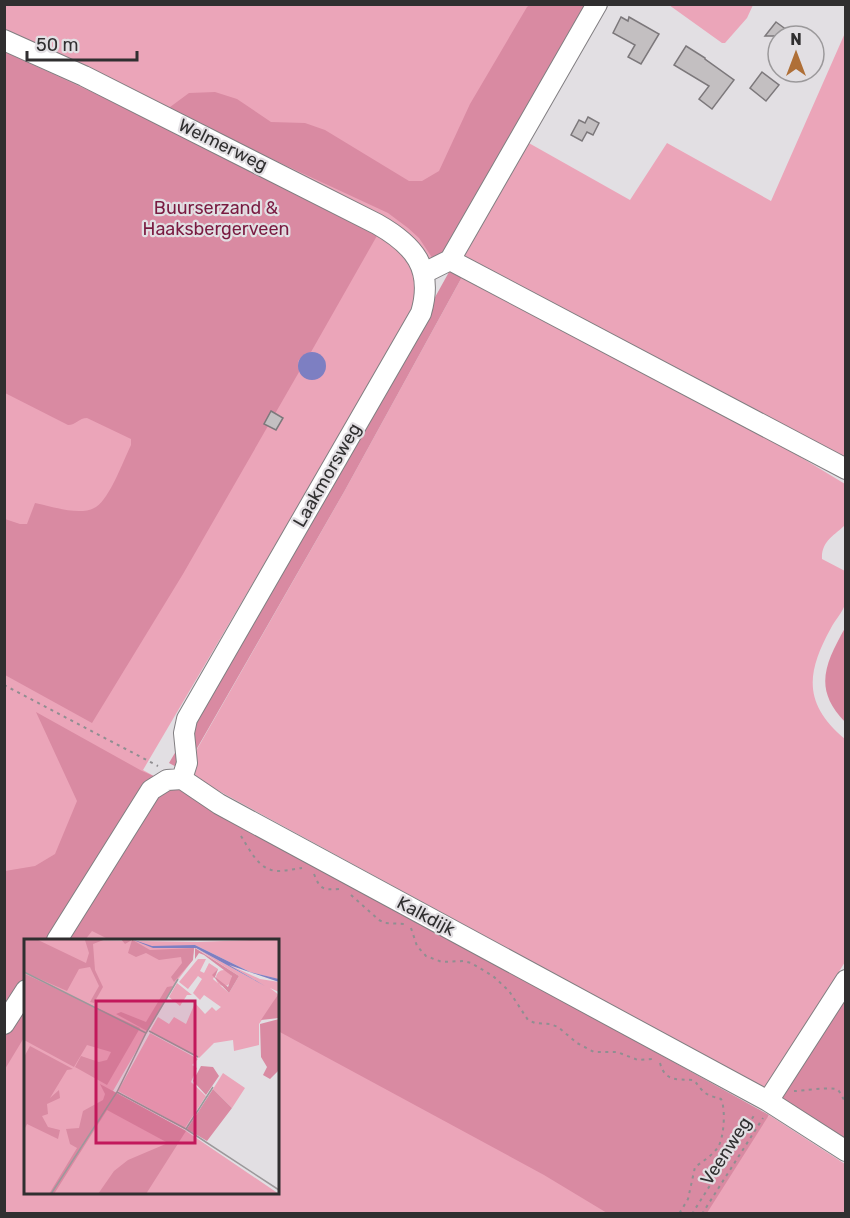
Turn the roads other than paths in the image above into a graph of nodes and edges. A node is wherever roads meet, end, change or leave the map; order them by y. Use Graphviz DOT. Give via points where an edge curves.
graph roads {
  1 [pos="597,4"];
  2 [pos="4,40"];
  3 [pos="450,260"];
  4 [pos="424,273"];
  5 [pos="846,469"];
  6 [pos="182,778"];
  7 [pos="58,939"];
  8 [pos="846,980"];
  9 [pos="24,993"];
  10 [pos="4,1024"];
  11 [pos="770,1097"];
  12 [pos="846,1151"];
  1 -- 3 [label="street"];
  2 -- 4 [label="street, Welmerweg" via="94,81 387,229 410,246"];
  3 -- 4 [label="street"];
  3 -- 5 [label="street"];
  4 -- 6 [label="street, Laakmorsweg" via="421,313 187,718 187,763"];
  6 -- 7 [label="street" via="166,780 151,790"];
  6 -- 11 [label="street, Kalkdijk" via="219,804"];
  8 -- 11 [label="street"];
  9 -- 10 [label="street"];
  11 -- 12 [label="street, Kalkdijk"];
}
